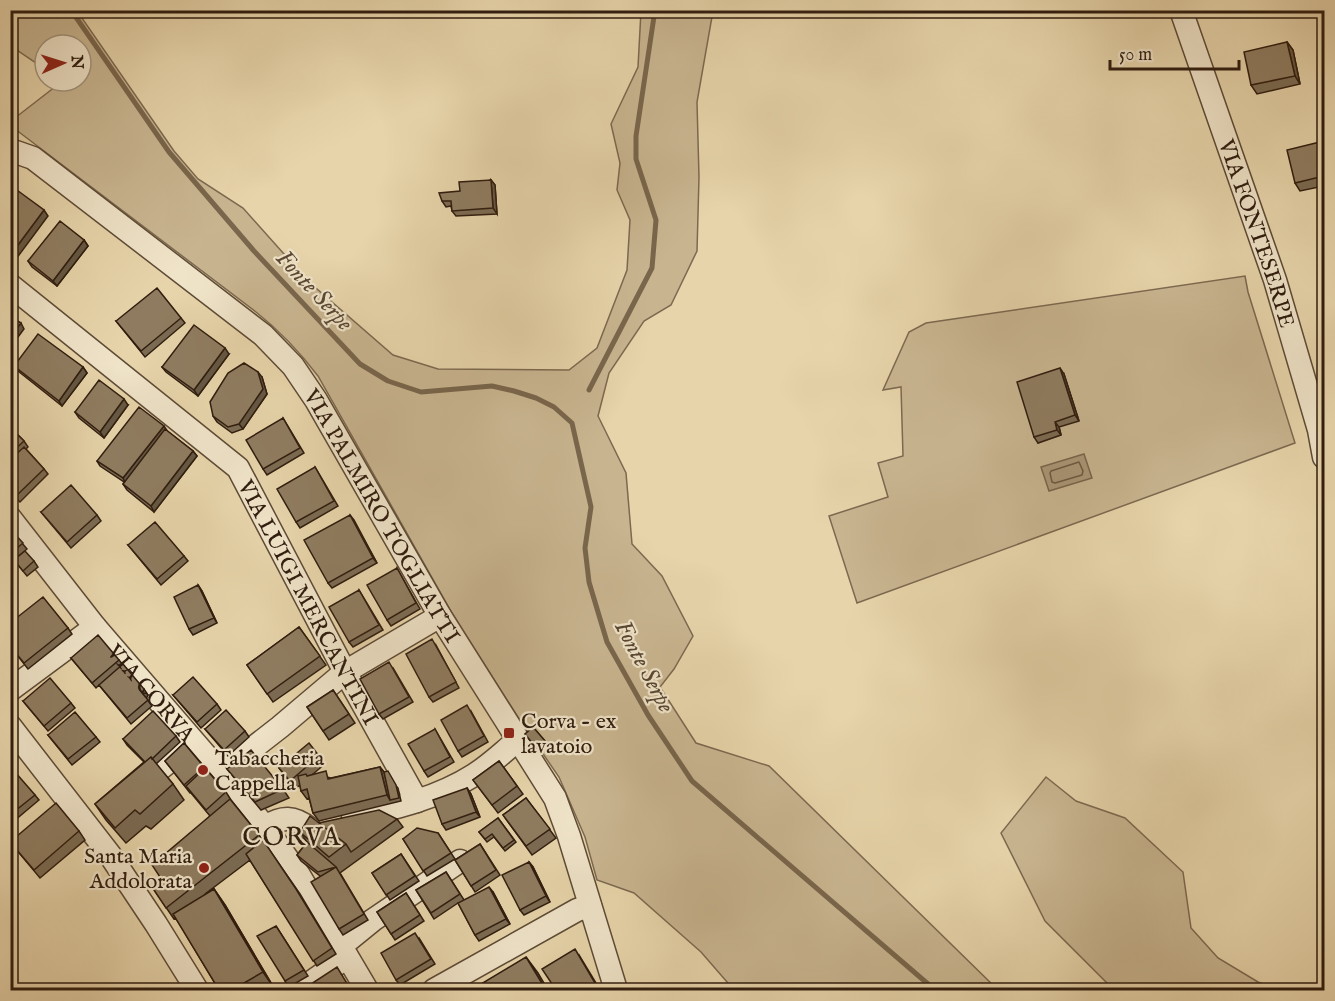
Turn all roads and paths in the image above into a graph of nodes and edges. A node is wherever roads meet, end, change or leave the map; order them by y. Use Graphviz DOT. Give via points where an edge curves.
graph roads {
  1 [pos="1181,10"];
  2 [pos="10,152"];
  3 [pos="10,285"];
  4 [pos="1324,457"];
  5 [pos="10,518"];
  6 [pos="440,616"];
  7 [pos="95,627"];
  8 [pos="345,672"];
  9 [pos="10,690"];
  10 [pos="10,726"];
  11 [pos="518,740"];
  12 [pos="194,741"];
  13 [pos="221,773"];
  14 [pos="124,798"];
  15 [pos="417,801"];
  16 [pos="265,827"];
  17 [pos="310,829"];
  18 [pos="287,857"];
  19 [pos="460,861"];
  20 [pos="590,906"];
  21 [pos="344,952"];
  22 [pos="197,990"];
  23 [pos="300,990"];
  24 [pos="367,990"];
  25 [pos="434,990"];
  26 [pos="616,990"];
  1 -- 4 [label="street, VIA FONTESERPE" via="1275,280"];
  2 -- 6 [label="street, VIA PALMIRO TOGLIATTI" via="33,158 263,334 293,366"];
  3 -- 8 [label="street, VIA LUIGI MERCANTINI" via="238,468"];
  5 -- 7 [label="street, VIA CORVA"];
  6 -- 8 [label="street"];
  6 -- 11 [label="street, VIA PALMIRO TOGLIATTI"];
  7 -- 9 [label="street"];
  7 -- 12 [label="street, VIA CORVA"];
  8 -- 13 [label="street"];
  8 -- 15 [label="street, VIA LUIGI MERCANTINI"];
  10 -- 22 [label="street" via="98,819 110,855"];
  11 -- 15 [label="street" via="468,778"];
  11 -- 20 [label="street, VIA PALMIRO TOGLIATTI" via="555,798"];
  12 -- 13 [label="street, VIA CORVA"];
  12 -- 14 [label="street"];
  13 -- 16 [label="street, VIA CORVA"];
  15 -- 17 [label="street"];
  16 -- 17 [label="street" via="286,818"];
  16 -- 18 [label="street, VIA CORVA"];
  17 -- 18 [label="street"];
  18 -- 21 [label="street, VIA CORVA"];
  19 -- 21 [label="street" via="373,920"];
  20 -- 25 [label="street"];
  20 -- 26 [label="street, VIA PALMIRO TOGLIATTI"];
  21 -- 23 [label="street"];
  21 -- 24 [label="street, VIA CORVA"];
}
